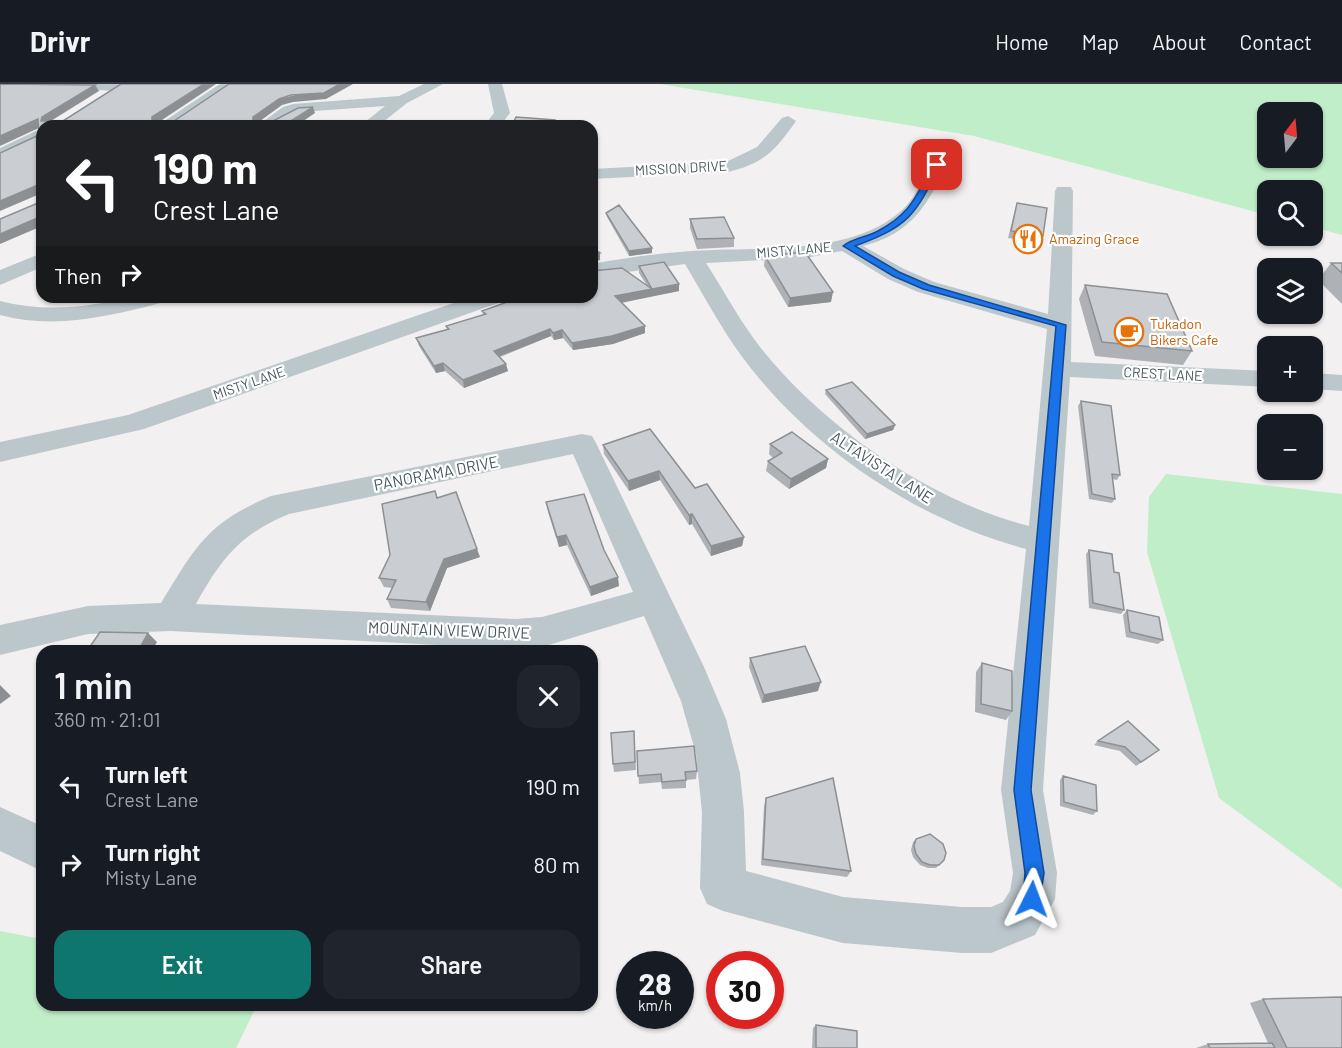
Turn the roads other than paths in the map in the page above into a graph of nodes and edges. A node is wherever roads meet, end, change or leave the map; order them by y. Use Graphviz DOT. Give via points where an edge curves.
graph roads {
  1 [pos="76,84"];
  2 [pos="230,84"];
  3 [pos="436,84"];
  4 [pos="495,84"];
  5 [pos="402,100"];
  6 [pos="98,102"];
  7 [pos="174,120"];
  8 [pos="274,120"];
  9 [pos="376,120"];
  10 [pos="497,120"];
  11 [pos="788,121"];
  12 [pos="36,136"];
  13 [pos="947,145"];
  14 [pos="0,155"];
  15 [pos="598,174"];
  16 [pos="1064,191"];
  17 [pos="848,246"];
  18 [pos="692,257"];
  19 [pos="36,262"];
  20 [pos="598,270"];
  21 [pos="0,278"];
  22 [pos="130,303"];
  23 [pos="476,303"];
  24 [pos="0,308"];
  25 [pos="1061,325"];
  26 [pos="1058,369"];
  27 [pos="1257,378"];
  28 [pos="1323,382"];
  29 [pos="1342,383"];
  30 [pos="0,452"];
  31 [pos="1043,542"];
  32 [pos="654,600"];
  33 [pos="171,617"];
  34 [pos="0,640"];
  35 [pos="0,828"];
  36 [pos="36,846"];
  1 -- 6 [label="street" via="119,88"];
  2 -- 7 [label="street"];
  3 -- 5 [label="street"];
  4 -- 10 [label="street" via="502,113"];
  5 -- 8 [label="street" via="298,107"];
  5 -- 9 [label="street"];
  11 -- 15 [label="street, MISSION DRIVE" via="763,153 728,167"];
  12 -- 14 [label="street"];
  13 -- 17 [label="street, MISTY LANE" via="908,215 879,234"];
  16 -- 25 [label="street"];
  17 -- 18 [label="street, MISTY LANE"];
  17 -- 25 [label="street" via="926,287"];
  18 -- 20 [label="street, MISTY LANE"];
  18 -- 31 [label="street, ALTAVISTA LANE" via="754,354 824,428 865,459 944,507 982,524"];
  19 -- 21 [label="street"];
  22 -- 24 [label="street" via="52,315 28,315"];
  23 -- 30 [label="street, MISTY LANE" via="134,423"];
  25 -- 26 [label="street"];
  26 -- 27 [label="street, CREST LANE"];
  26 -- 31 [label="street"];
  28 -- 29 [label="street"];
  31 -- 32 [label="street" via="1022,790 1035,873 1032,899 1019,919 991,930 843,920 723,888 724,826 713,738 693,683"];
  32 -- 33 [label="street, MOUNTAIN VIEW DRIVE" via="542,632 516,634"];
  32 -- 33 [label="street, PANORAMA DRIVE" via="582,443 262,511 228,531 213,546"];
  33 -- 34 [label="street, MOUNTAIN VIEW DRIVE" via="88,620"];
  35 -- 36 [label="street"];
}
